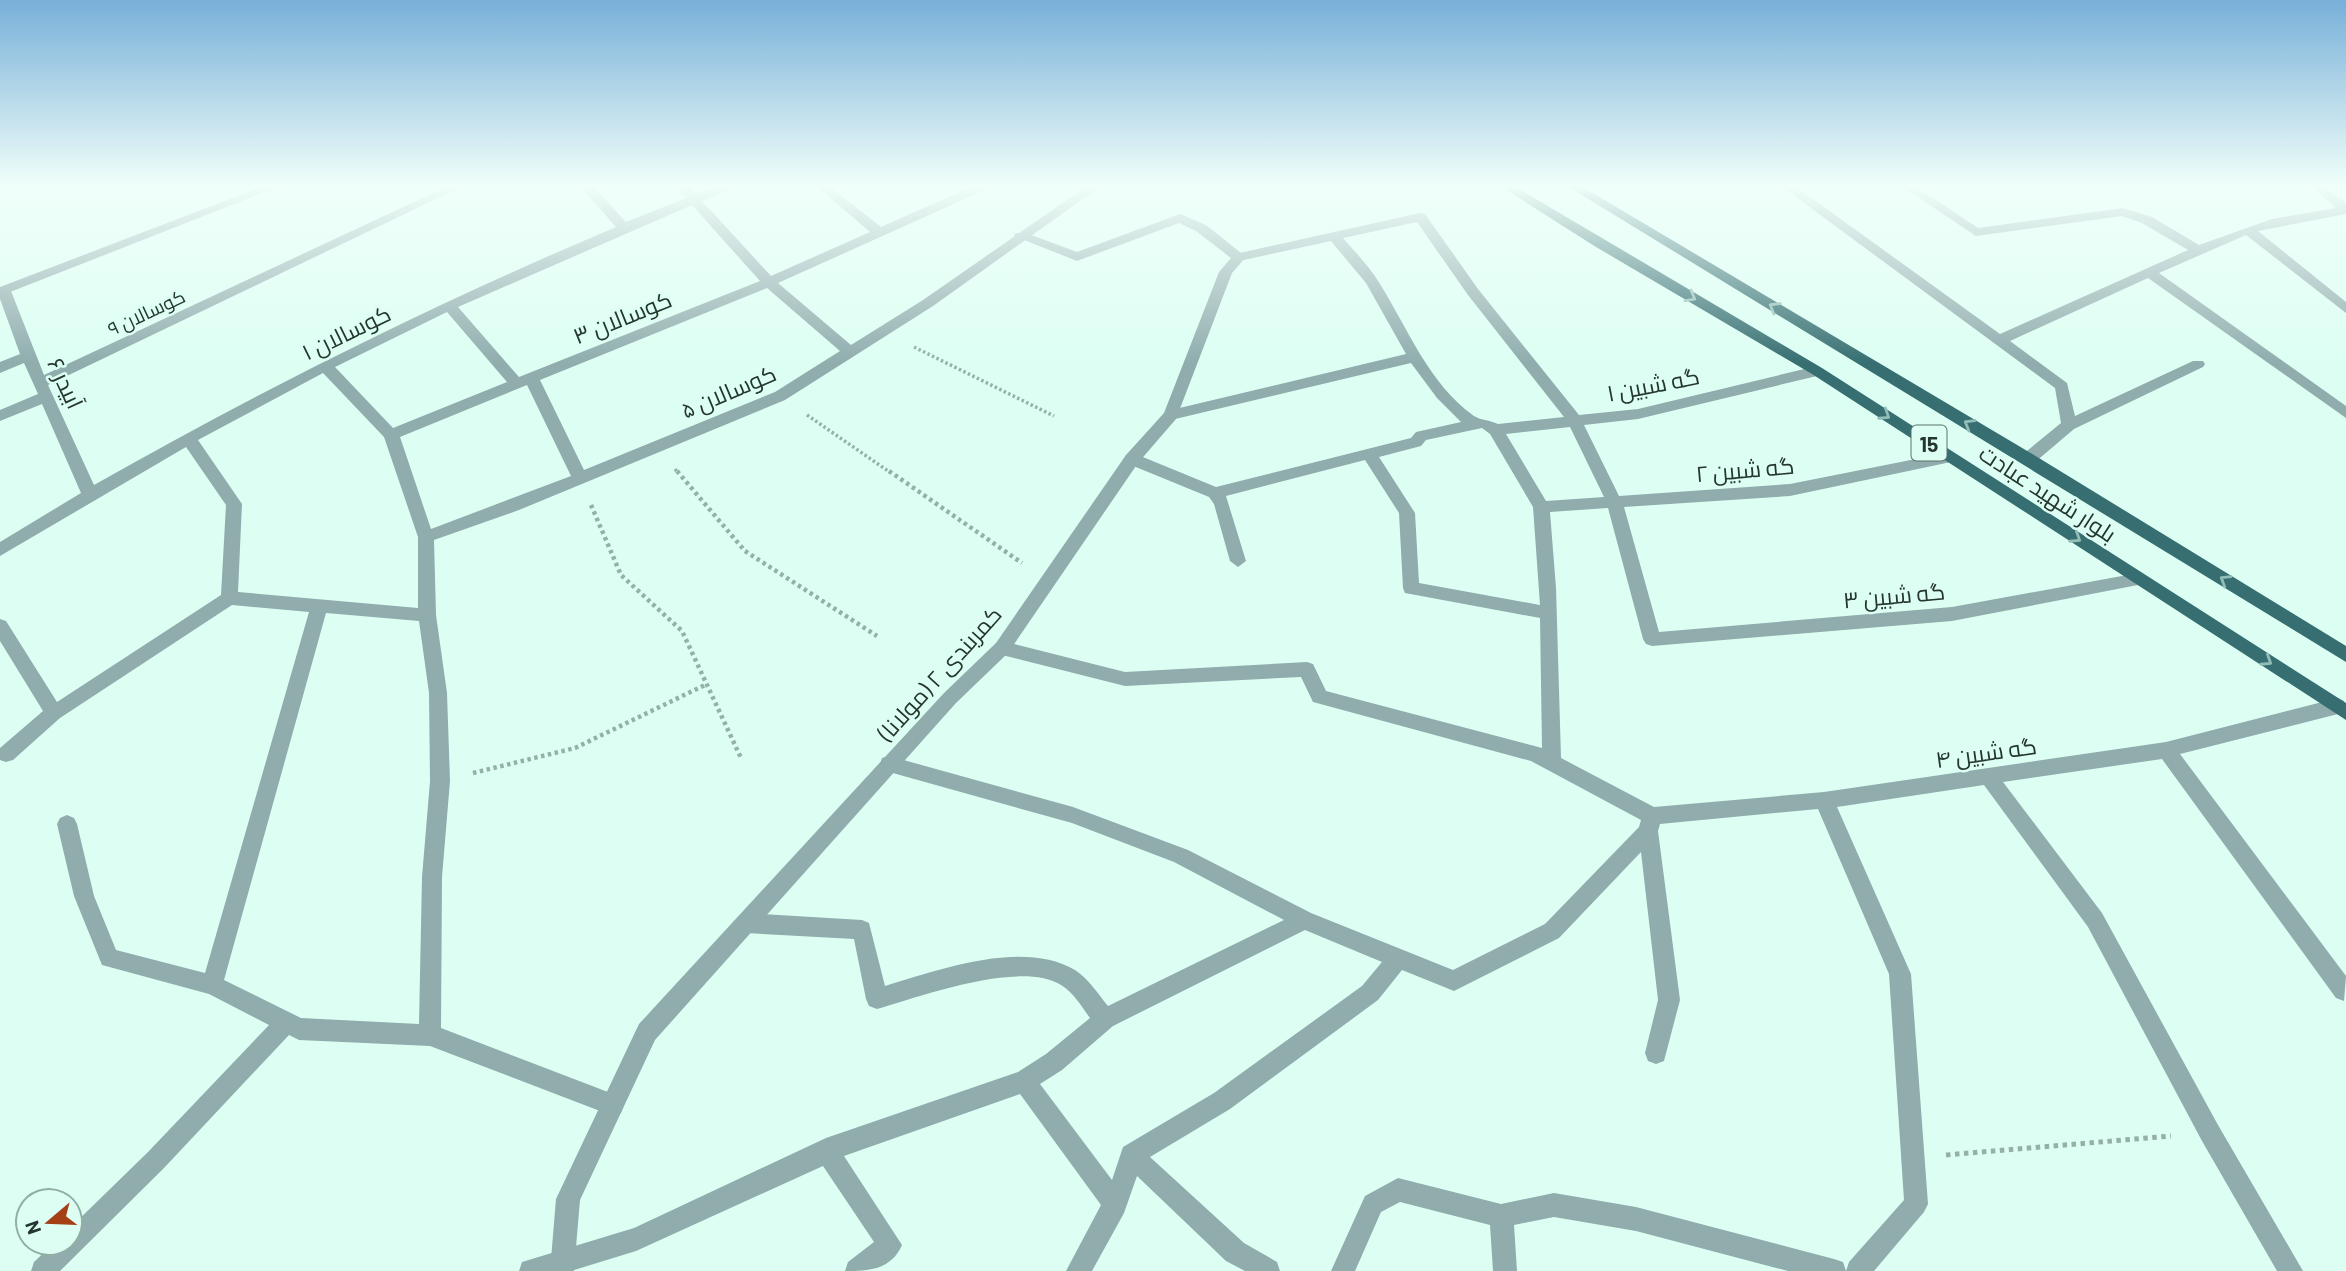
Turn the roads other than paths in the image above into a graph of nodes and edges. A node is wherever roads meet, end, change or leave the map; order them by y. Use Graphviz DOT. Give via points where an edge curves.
graph roads {
  1 [pos="120,245"];
  2 [pos="337,245"];
  3 [pos="583,245"];
  4 [pos="736,245"];
  5 [pos="850,245"];
  6 [pos="1007,245"];
  7 [pos="1046,245"];
  8 [pos="1108,245"];
  9 [pos="1223,245"];
  10 [pos="1295,245"];
  11 [pos="1342,245"];
  12 [pos="1440,245"];
  13 [pos="1603,245"];
  14 [pos="1672,245"];
  15 [pos="1869,245"];
  16 [pos="2189,245"];
  17 [pos="2209,245"];
  18 [pos="2267,245"];
  19 [pos="2197,250"];
  20 [pos="1238,257"];
  21 [pos="2151,273"];
  22 [pos="769,282"];
  23 [pos="2,291"];
  24 [pos="450,307"];
  25 [pos="2346,309"];
  26 [pos="2000,340"];
  27 [pos="850,352"];
  28 [pos="28,356"];
  29 [pos="1415,357"];
  30 [pos="2198,364"];
  31 [pos="325,366"];
  32 [pos="0,368"];
  33 [pos="1816,370"];
  34 [pos="524,381"];
  35 [pos="45,389"];
  36 [pos="2346,413"];
  37 [pos="1171,415"];
  38 [pos="0,416"];
  39 [pos="1574,420"];
  40 [pos="1474,424"];
  41 [pos="2068,425"];
  42 [pos="1496,430"];
  43 [pos="391,435"];
  44 [pos="189,439"];
  45 [pos="1368,454"];
  46 [pos="1951,457"];
  47 [pos="1132,459"];
  48 [pos="2028,459"];
  49 [pos="580,478"];
  50 [pos="1215,493"];
  51 [pos="90,494"];
  52 [pos="1614,501"];
  53 [pos="1541,508"];
  54 [pos="426,537"];
  55 [pos="0,550"];
  56 [pos="1238,561"];
  57 [pos="2138,579"];
  58 [pos="229,598"];
  59 [pos="320,604"];
  60 [pos="1548,613"];
  61 [pos="427,615"];
  62 [pos="0,626"];
  63 [pos="1002,648"];
  64 [pos="2346,655"];
  65 [pos="2342,709"];
  66 [pos="54,713"];
  67 [pos="2166,750"];
  68 [pos="6,754"];
  69 [pos="1552,762"];
  70 [pos="889,764"];
  71 [pos="1989,776"];
  72 [pos="1824,800"];
  73 [pos="67,824"];
  74 [pos="1650,824"];
  75 [pos="1304,920"];
  76 [pos="746,923"];
  77 [pos="1397,960"];
  78 [pos="212,985"];
  79 [pos="2344,991"];
  80 [pos="1105,1019"];
  81 [pos="286,1023"];
  82 [pos="430,1035"];
  83 [pos="1656,1053"];
  84 [pos="1024,1081"];
  85 [pos="613,1105"];
  86 [pos="826,1150"];
  87 [pos="1131,1155"];
  88 [pos="1116,1205"];
  89 [pos="1501,1216"];
  90 [pos="562,1267"];
  91 [pos="43,1271"];
  92 [pos="531,1271"];
  93 [pos="857,1271"];
  94 [pos="1078,1271"];
  95 [pos="1268,1271"];
  96 [pos="1343,1271"];
  97 [pos="1505,1271"];
  98 [pos="1834,1271"];
  99 [pos="1858,1271"];
  100 [pos="2291,1271"];
  1 -- 23 [label="street"];
  2 -- 35 [label="street, کوسالان ۹"];
  3 -- 24 [label="street, کوسالان ۱"];
  4 -- 22 [label="street"];
  5 -- 22 [label="street, کوسالان ۳"];
  6 -- 27 [label="street, کوسالان ۵"];
  7 -- 8 [label="street" via="1077,257"];
  9 -- 20 [label="street"];
  10 -- 20 [label="street"];
  11 -- 29 [label="street" via="1371,280"];
  12 -- 39 [label="street"];
  13 -- 33 [label="main road, بلوار شهید عبادت / 15, one-way"];
  48 -- 14 [label="main road, بلوار شهید عبادت / 15, one-way"];
  15 -- 26 [label="street"];
  16 -- 19 [label="street"];
  17 -- 19 [label="street"];
  18 -- 25 [label="street"];
  19 -- 21 [label="street"];
  20 -- 37 [label="street, کمربندی ۲ (مولانا)" via="1226,272"];
  21 -- 26 [label="street"];
  21 -- 36 [label="street"];
  22 -- 27 [label="street"];
  22 -- 34 [label="street, کوسالان ۳"];
  23 -- 28 [label="street, آبیدر ۶"];
  24 -- 31 [label="street, کوسالان ۱"];
  24 -- 34 [label="street"];
  26 -- 41 [label="street" via="2062,386"];
  27 -- 49 [label="street, کوسالان ۵" via="780,396"];
  28 -- 32 [label="street"];
  28 -- 35 [label="street, آبیدر ۶"];
  29 -- 37 [label="street"];
  29 -- 40 [label="street" via="1452,408"];
  30 -- 41 [label="street"];
  31 -- 43 [label="street"];
  31 -- 44 [label="street, کوسالان ۱"];
  33 -- 39 [label="street, گه شبین ۱" via="1638,414"];
  33 -- 46 [label="main road, بلوار شهید عبادت / 15, one-way"];
  34 -- 43 [label="street, کوسالان ۳"];
  34 -- 49 [label="street"];
  35 -- 38 [label="street, کوسالان ۹"];
  35 -- 51 [label="street, آبیدر ۶"];
  37 -- 47 [label="street, کمربندی ۲ (مولانا)"];
  39 -- 42 [label="street, گه شبین ۱"];
  39 -- 52 [label="street"];
  40 -- 42 [label="street" via="1484,423"];
  40 -- 45 [label="street"];
  41 -- 48 [label="street"];
  42 -- 53 [label="street"];
  43 -- 54 [label="street"];
  44 -- 51 [label="street, کوسالان ۱"];
  44 -- 58 [label="street" via="233,504"];
  45 -- 50 [label="street"];
  45 -- 60 [label="street" via="1407,513 1411,589"];
  46 -- 52 [label="street, گه شبین ۲" via="1790,490"];
  46 -- 57 [label="main road, بلوار شهید عبادت / 15, one-way"];
  47 -- 50 [label="street"];
  47 -- 63 [label="street, کمربندی ۲ (مولانا)"];
  64 -- 48 [label="main road, بلوار شهید عبادت / 15, one-way"];
  49 -- 54 [label="street, کوسالان ۵"];
  50 -- 56 [label="street"];
  51 -- 55 [label="street, کوسالان ۱"];
  52 -- 53 [label="street, گه شبین ۲"];
  52 -- 57 [label="street, گه شبین ۳" via="1652,639 1952,614"];
  53 -- 60 [label="street"];
  54 -- 61 [label="street"];
  57 -- 65 [label="main road, بلوار شهید عبادت / 15, one-way"];
  58 -- 59 [label="street"];
  58 -- 66 [label="street"];
  59 -- 61 [label="street"];
  59 -- 78 [label="street"];
  60 -- 69 [label="street"];
  61 -- 82 [label="street" via="438,693 440,781 432,877"];
  62 -- 66 [label="street"];
  63 -- 69 [label="street" via="1125,679 1307,669 1319,697"];
  63 -- 70 [label="street, کمربندی ۲ (مولانا)"];
  65 -- 67 [label="street, گه شبین ۴"];
  66 -- 68 [label="street"];
  67 -- 71 [label="street, گه شبین ۴"];
  67 -- 79 [label="street"];
  69 -- 74 [label="street"];
  70 -- 75 [label="street" via="1073,815 1181,856"];
  70 -- 76 [label="street, کمربندی ۲ (مولانا)"];
  71 -- 72 [label="street, گه شبین ۴"];
  71 -- 100 [label="street" via="2095,920"];
  72 -- 74 [label="street, گه شبین ۴"];
  72 -- 99 [label="street" via="1900,974 1916,1204"];
  73 -- 78 [label="street" via="84,896 110,958"];
  74 -- 77 [label="street" via="1552,931 1454,981"];
  74 -- 83 [label="street" via="1669,1000"];
  75 -- 77 [label="street"];
  75 -- 80 [label="street"];
  76 -- 80 [label="street" via="862,930 877,999 978,971 1040,969 1068,977"];
  76 -- 85 [label="street, کمربندی ۲ (مولانا)" via="647,1032"];
  77 -- 87 [label="street" via="1370,993 1223,1101"];
  78 -- 81 [label="street"];
  80 -- 84 [label="street"];
  81 -- 82 [label="street" via="299,1030"];
  81 -- 91 [label="street"];
  82 -- 85 [label="street"];
  84 -- 86 [label="street"];
  84 -- 88 [label="street"];
  85 -- 90 [label="street, کمربندی ۲ (مولانا)" via="568,1199"];
  86 -- 90 [label="street" via="636,1239"];
  86 -- 93 [label="street" via="890,1245"];
  87 -- 88 [label="street"];
  87 -- 95 [label="street" via="1235,1252"];
  88 -- 94 [label="street"];
  89 -- 96 [label="street" via="1398,1190 1373,1204"];
  89 -- 97 [label="street"];
  89 -- 98 [label="street" via="1553,1205 1636,1220"];
  90 -- 92 [label="street"];
}
